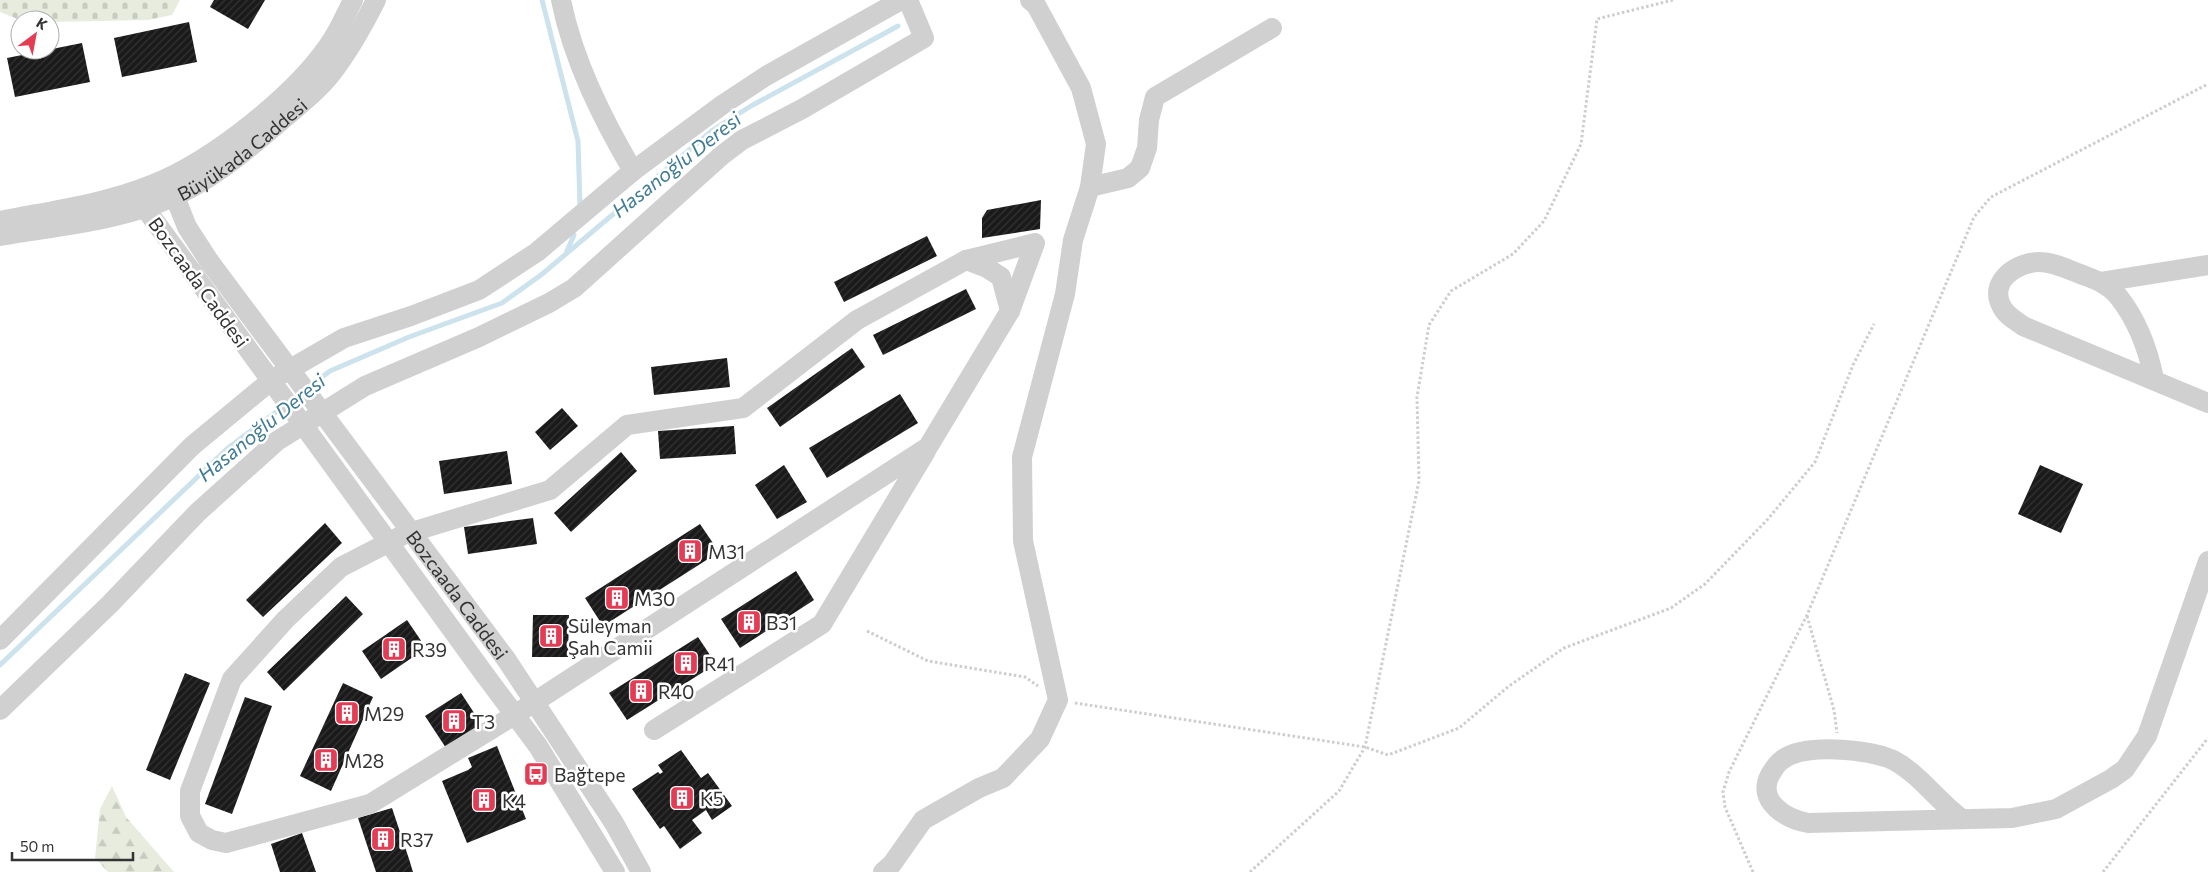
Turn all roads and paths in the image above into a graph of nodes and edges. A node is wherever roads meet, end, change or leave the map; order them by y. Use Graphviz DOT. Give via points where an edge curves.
graph roads {
  1 [pos="353,0"];
  2 [pos="376,0"];
  3 [pos="561,0"];
  4 [pos="900,0"];
  5 [pos="908,0"];
  6 [pos="1030,0"];
  7 [pos="1672,0"];
  8 [pos="1272,28"];
  9 [pos="2208,84"];
  10 [pos="633,171"];
  11 [pos="151,186"];
  12 [pos="1090,187"];
  13 [pos="175,197"];
  14 [pos="145,208"];
  15 [pos="0,221"];
  16 [pos="0,236"];
  17 [pos="966,260"];
  18 [pos="2208,265"];
  19 [pos="2101,282"];
  20 [pos="1010,311"];
  21 [pos="1874,324"];
  22 [pos="2154,380"];
  23 [pos="2208,403"];
  24 [pos="928,447"];
  25 [pos="2208,561"];
  26 [pos="1807,616"];
  27 [pos="867,631"];
  28 [pos="0,640"];
  29 [pos="1058,700"];
  30 [pos="535,701"];
  31 [pos="0,710"];
  32 [pos="516,714"];
  33 [pos="654,730"];
  34 [pos="2208,738"];
  35 [pos="1365,747"];
  36 [pos="1839,748"];
  37 [pos="1962,819"];
  38 [pos="615,872"];
  39 [pos="641,872"];
  40 [pos="883,872"];
  41 [pos="1250,872"];
  42 [pos="1753,872"];
  43 [pos="2103,872"];
  1 -- 11 [label="street, Büyükada Caddesi" via="333,38 302,76 255,120 214,152"];
  2 -- 13 [label="street, Büyükada Caddesi" via="330,75 307,99 210,178"];
  3 -- 10 [label="street" via="565,22 604,121"];
  4 -- 10 [label="street" via="766,76"];
  5 -- 31 [label="street" via="924,38 742,140 574,288 479,338 365,386 277,441 197,512 110,604"];
  6 -- 12 [label="street" via="1081,88 1096,144"];
  7 -- 35 [label="path" via="1597,19 1581,144 1544,221 1514,254 1451,291 1429,325 1417,397 1419,481"];
  8 -- 12 [label="street" via="1155,97 1147,148 1140,168 1128,178"];
  9 -- 26 [label="path" via="1982,204 1967,232"];
  10 -- 28 [label="street" via="538,252 479,290 344,338 273,379 192,446"];
  11 -- 13 [label="street, Bozcaada Caddesi"];
  11 -- 14 [label="street, Bozcaada Caddesi"];
  11 -- 15 [label="street, Büyükada Caddesi"];
  12 -- 29 [label="street" via="1073,240 1066,294 1022,457 1023,541"];
  13 -- 14 [label="street, Büyükada Caddesi"];
  13 -- 30 [label="street, Bozcaada Caddesi, bridge" via="187,227 209,261"];
  14 -- 16 [label="street, Büyükada Caddesi"];
  14 -- 32 [label="street, Bozcaada Caddesi, bridge"];
  17 -- 20 [label="street" via="1001,277"];
  17 -- 20 [label="street" via="1035,243"];
  17 -- 32 [label="street" via="857,320 743,408 627,425 550,490 405,534 341,567 286,619 232,679 190,791 190,816 199,833 226,843 370,804"];
  18 -- 19 [label="street"];
  19 -- 22 [label="street" via="2118,296 2144,339"];
  19 -- 22 [label="street" via="2048,264 2025,264 2004,277 1998,298 2001,307 2023,326"];
  20 -- 24 [label="street"];
  21 -- 35 [label="path" via="1853,365 1815,462 1768,519 1705,584 1671,608 1564,648 1509,686 1459,728 1388,755"];
  22 -- 23 [label="street"];
  24 -- 30 [label="street"];
  24 -- 33 [label="street" via="822,624"];
  25 -- 37 [label="street" via="2147,736 2125,769 2056,809 2012,818"];
  26 -- 36 [label="path" via="1834,710"];
  26 -- 42 [label="path" via="1729,772 1723,792 1725,807"];
  27 -- 29 [label="path" via="928,660 1025,677"];
  29 -- 35 [label="path"];
  29 -- 40 [label="street" via="1040,739 1003,778 978,788 923,820"];
  30 -- 32 [label="street"];
  30 -- 39 [label="street, Bozcaada Caddesi" via="614,823"];
  32 -- 38 [label="street, Bozcaada Caddesi"];
  34 -- 43 [label="path"];
  35 -- 41 [label="path" via="1339,791"];
  36 -- 37 [label="street" via="1868,752 1894,761"];
  36 -- 37 [label="street" via="1782,759 1768,781 1767,793 1772,804 1784,815 1808,823"];
}
